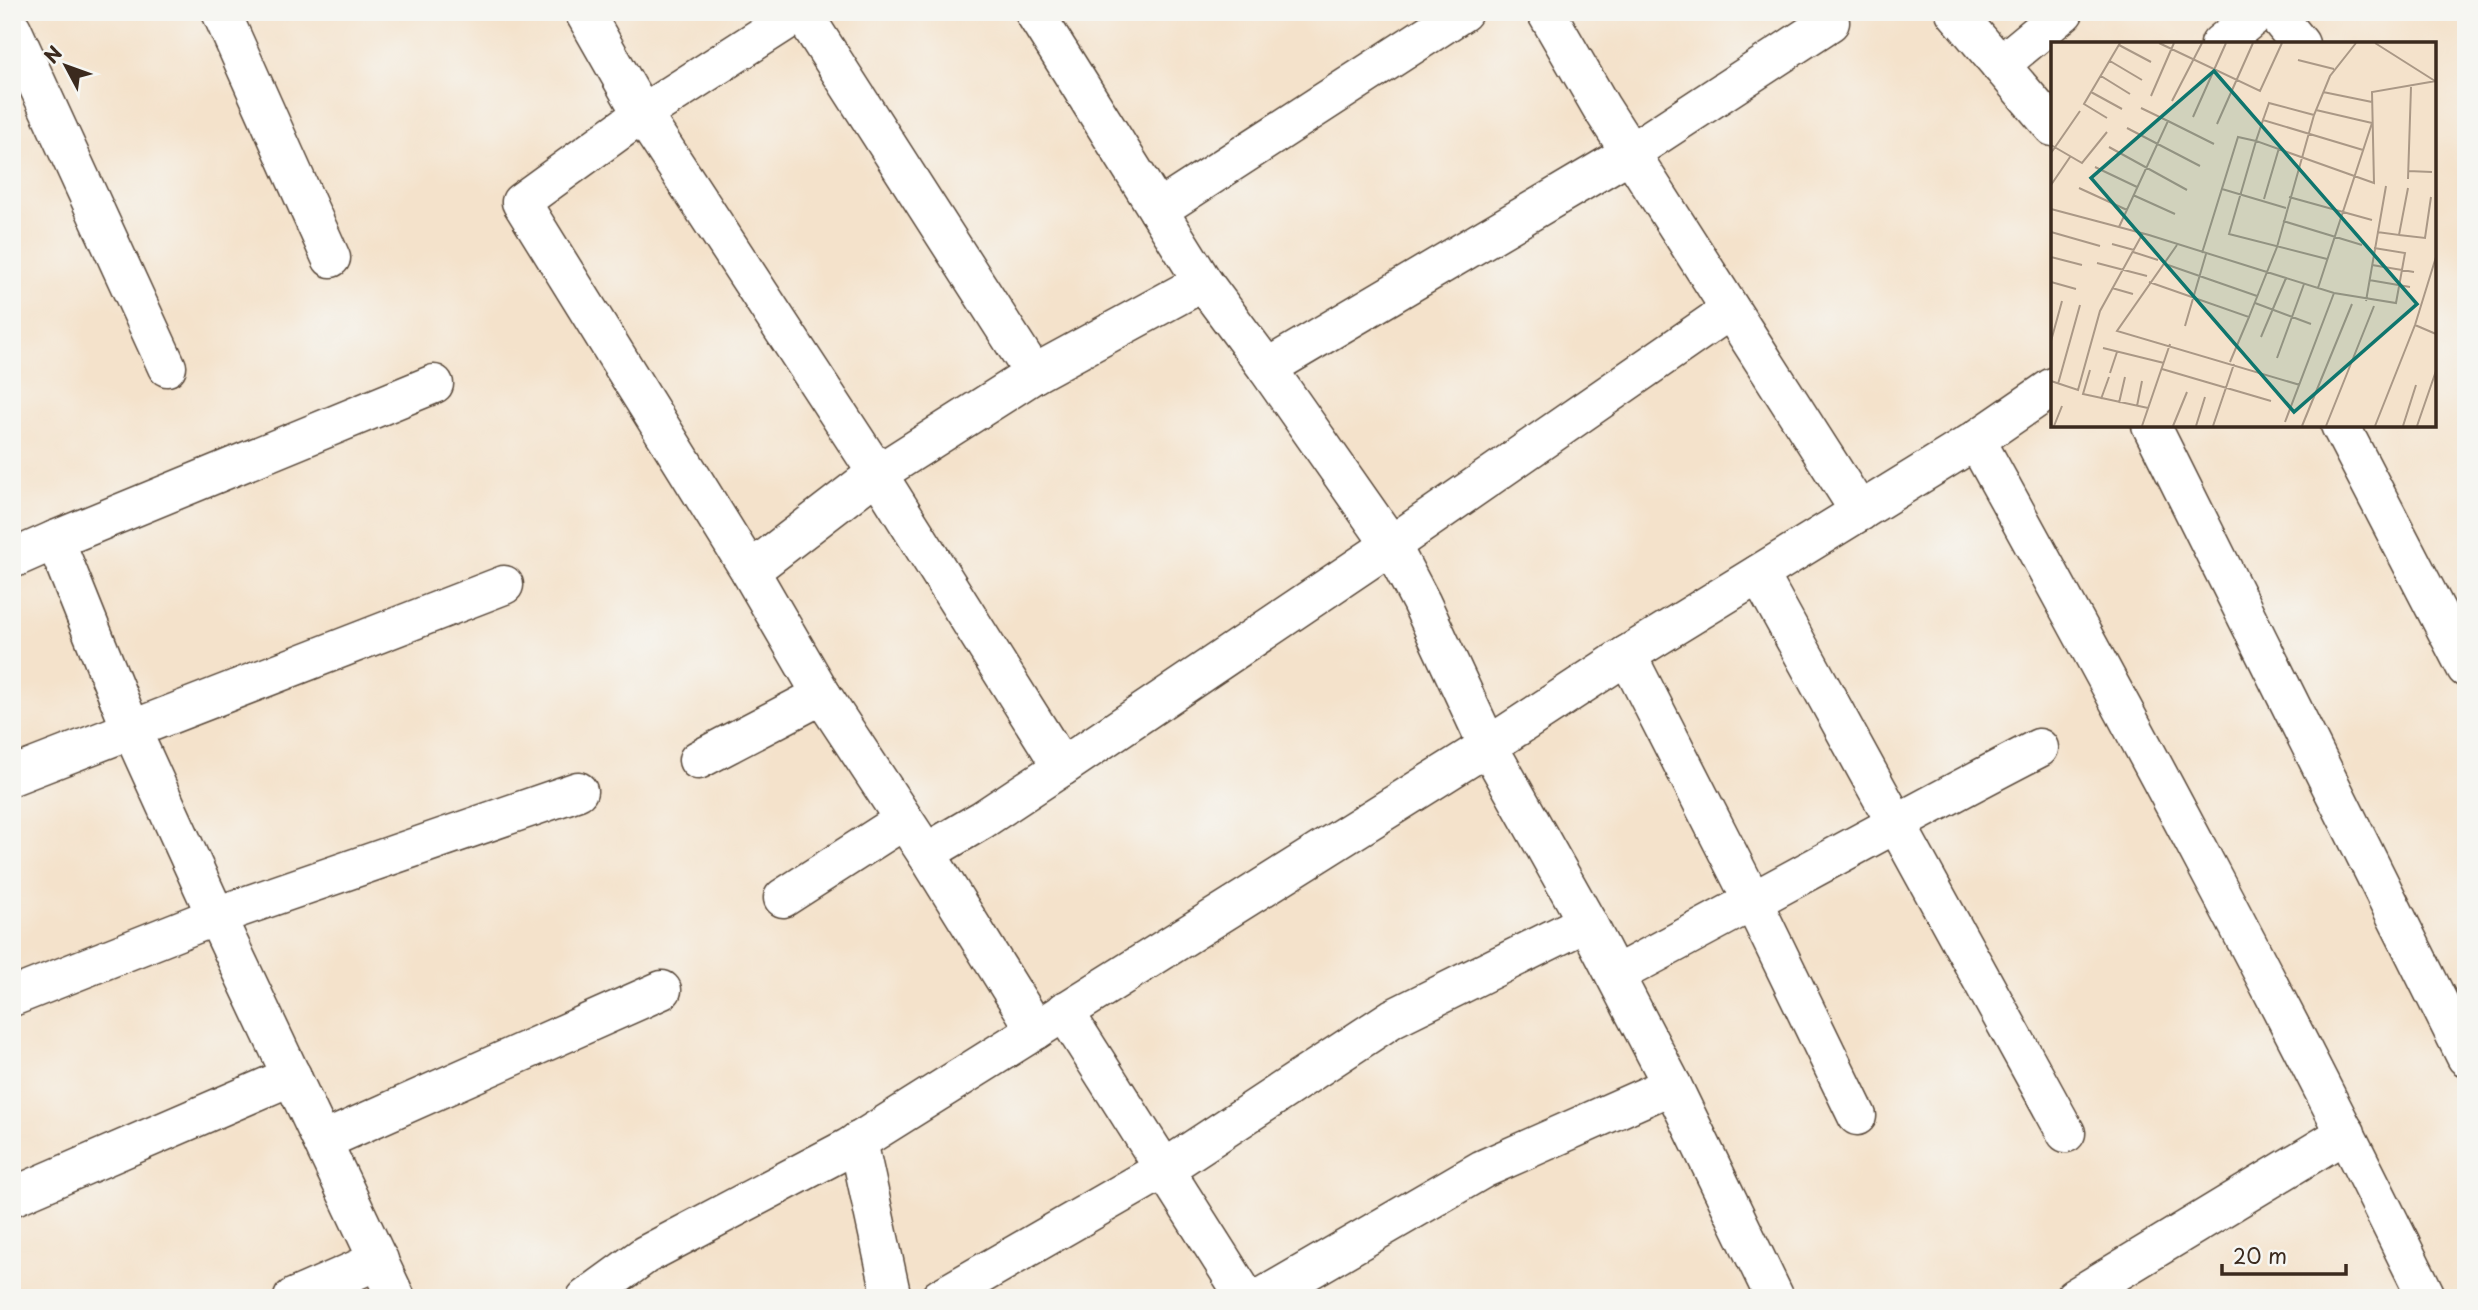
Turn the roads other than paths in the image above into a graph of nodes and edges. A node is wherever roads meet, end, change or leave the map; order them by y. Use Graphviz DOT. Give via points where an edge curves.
graph roads {
  1 [pos="221,12"];
  2 [pos="584,12"];
  3 [pos="801,12"];
  4 [pos="1034,12"];
  5 [pos="1464,12"];
  6 [pos="1546,12"];
  7 [pos="1955,12"];
  8 [pos="2064,12"];
  9 [pos="2259,12"];
  10 [pos="2274,12"];
  11 [pos="1830,22"];
  12 [pos="12,29"];
  13 [pos="2222,42"];
  14 [pos="2298,42"];
  15 [pos="2000,65"];
  16 [pos="642,114"];
  17 [pos="2051,125"];
  18 [pos="1630,153"];
  19 [pos="1158,211"];
  20 [pos="331,258"];
  21 [pos="1203,282"];
  22 [pos="1731,310"];
  23 [pos="167,367"];
  24 [pos="1267,368"];
  25 [pos="1034,374"];
  26 [pos="434,384"];
  27 [pos="2051,388"];
  28 [pos="2152,427"];
  29 [pos="2341,427"];
  30 [pos="1976,440"];
  31 [pos="877,472"];
  32 [pos="1860,512"];
  33 [pos="55,540"];
  34 [pos="1391,545"];
  35 [pos="12,559"];
  36 [pos="750,571"];
  37 [pos="1759,574"];
  38 [pos="504,584"];
  39 [pos="1627,655"];
  40 [pos="2466,668"];
  41 [pos="822,695"];
  42 [pos="131,729"];
  43 [pos="1488,746"];
  44 [pos="2039,748"];
  45 [pos="698,760"];
  46 [pos="1062,766"];
  47 [pos="12,776"];
  48 [pos="578,791"];
  49 [pos="904,820"];
  50 [pos="1896,822"];
  51 [pos="926,853"];
  52 [pos="783,898"];
  53 [pos="1753,902"];
  54 [pos="216,916"];
  55 [pos="1587,922"];
  56 [pos="1615,975"];
  57 [pos="662,990"];
  58 [pos="12,997"];
  59 [pos="1050,1021"];
  60 [pos="2466,1058"];
  61 [pos="292,1076"];
  62 [pos="1672,1085"];
  63 [pos="1857,1115"];
  64 [pos="2066,1133"];
  65 [pos="2346,1133"];
  66 [pos="323,1141"];
  67 [pos="858,1141"];
  68 [pos="1164,1169"];
  69 [pos="12,1197"];
  70 [pos="379,1260"];
  71 [pos="603,1292"];
  72 [pos="293,1298"];
  73 [pos="396,1298"];
  74 [pos="892,1298"];
  75 [pos="940,1298"];
  76 [pos="1246,1298"];
  77 [pos="1261,1298"];
  78 [pos="1775,1298"];
  79 [pos="2074,1298"];
  80 [pos="2427,1298"];
  1 -- 20 [label="street"];
  2 -- 16 [label="street"];
  3 -- 16 [label="street"];
  3 -- 25 [label="street"];
  4 -- 19 [label="street"];
  5 -- 19 [label="street"];
  6 -- 18 [label="street"];
  7 -- 15 [label="street"];
  8 -- 15 [label="street"];
  9 -- 13 [label="street"];
  10 -- 14 [label="street"];
  11 -- 18 [label="street"];
  12 -- 23 [label="street"];
  15 -- 17 [label="street"];
  16 -- 31 [label="street"];
  16 -- 36 [label="street" via="521,202"];
  18 -- 22 [label="street"];
  18 -- 24 [label="street"];
  19 -- 21 [label="street"];
  21 -- 24 [label="street"];
  21 -- 25 [label="street"];
  22 -- 32 [label="street"];
  22 -- 34 [label="street"];
  24 -- 34 [label="street"];
  25 -- 31 [label="street"];
  26 -- 33 [label="street"];
  27 -- 30 [label="street"];
  28 -- 60 [label="street"];
  29 -- 40 [label="street"];
  30 -- 32 [label="street"];
  30 -- 65 [label="street" via="2123,707"];
  31 -- 36 [label="street"];
  31 -- 46 [label="street"];
  32 -- 37 [label="street"];
  33 -- 35 [label="street"];
  33 -- 42 [label="street"];
  34 -- 43 [label="street"];
  34 -- 46 [label="street"];
  36 -- 41 [label="street"];
  37 -- 39 [label="street"];
  37 -- 50 [label="street"];
  38 -- 42 [label="street"];
  39 -- 43 [label="street"];
  39 -- 53 [label="street"];
  41 -- 45 [label="street"];
  41 -- 49 [label="street"];
  42 -- 47 [label="street"];
  42 -- 54 [label="street"];
  43 -- 55 [label="street"];
  43 -- 59 [label="street"];
  44 -- 50 [label="street"];
  46 -- 51 [label="street"];
  48 -- 54 [label="street"];
  49 -- 51 [label="street"];
  49 -- 52 [label="street"];
  50 -- 53 [label="street"];
  50 -- 64 [label="street"];
  51 -- 59 [label="street"];
  53 -- 56 [label="street"];
  53 -- 63 [label="street"];
  54 -- 58 [label="street"];
  54 -- 61 [label="street"];
  55 -- 56 [label="street"];
  55 -- 68 [label="street" via="1393,1018"];
  56 -- 62 [label="street"];
  57 -- 66 [label="street"];
  59 -- 67 [label="street"];
  59 -- 68 [label="street"];
  61 -- 66 [label="street"];
  61 -- 69 [label="street"];
  62 -- 77 [label="street" via="1483,1169"];
  62 -- 78 [label="street"];
  65 -- 79 [label="street"];
  65 -- 80 [label="street"];
  66 -- 70 [label="street"];
  67 -- 71 [label="street" via="645,1255"];
  67 -- 74 [label="street"];
  68 -- 75 [label="street"];
  68 -- 76 [label="street"];
  70 -- 72 [label="street"];
  70 -- 73 [label="street"];
}
